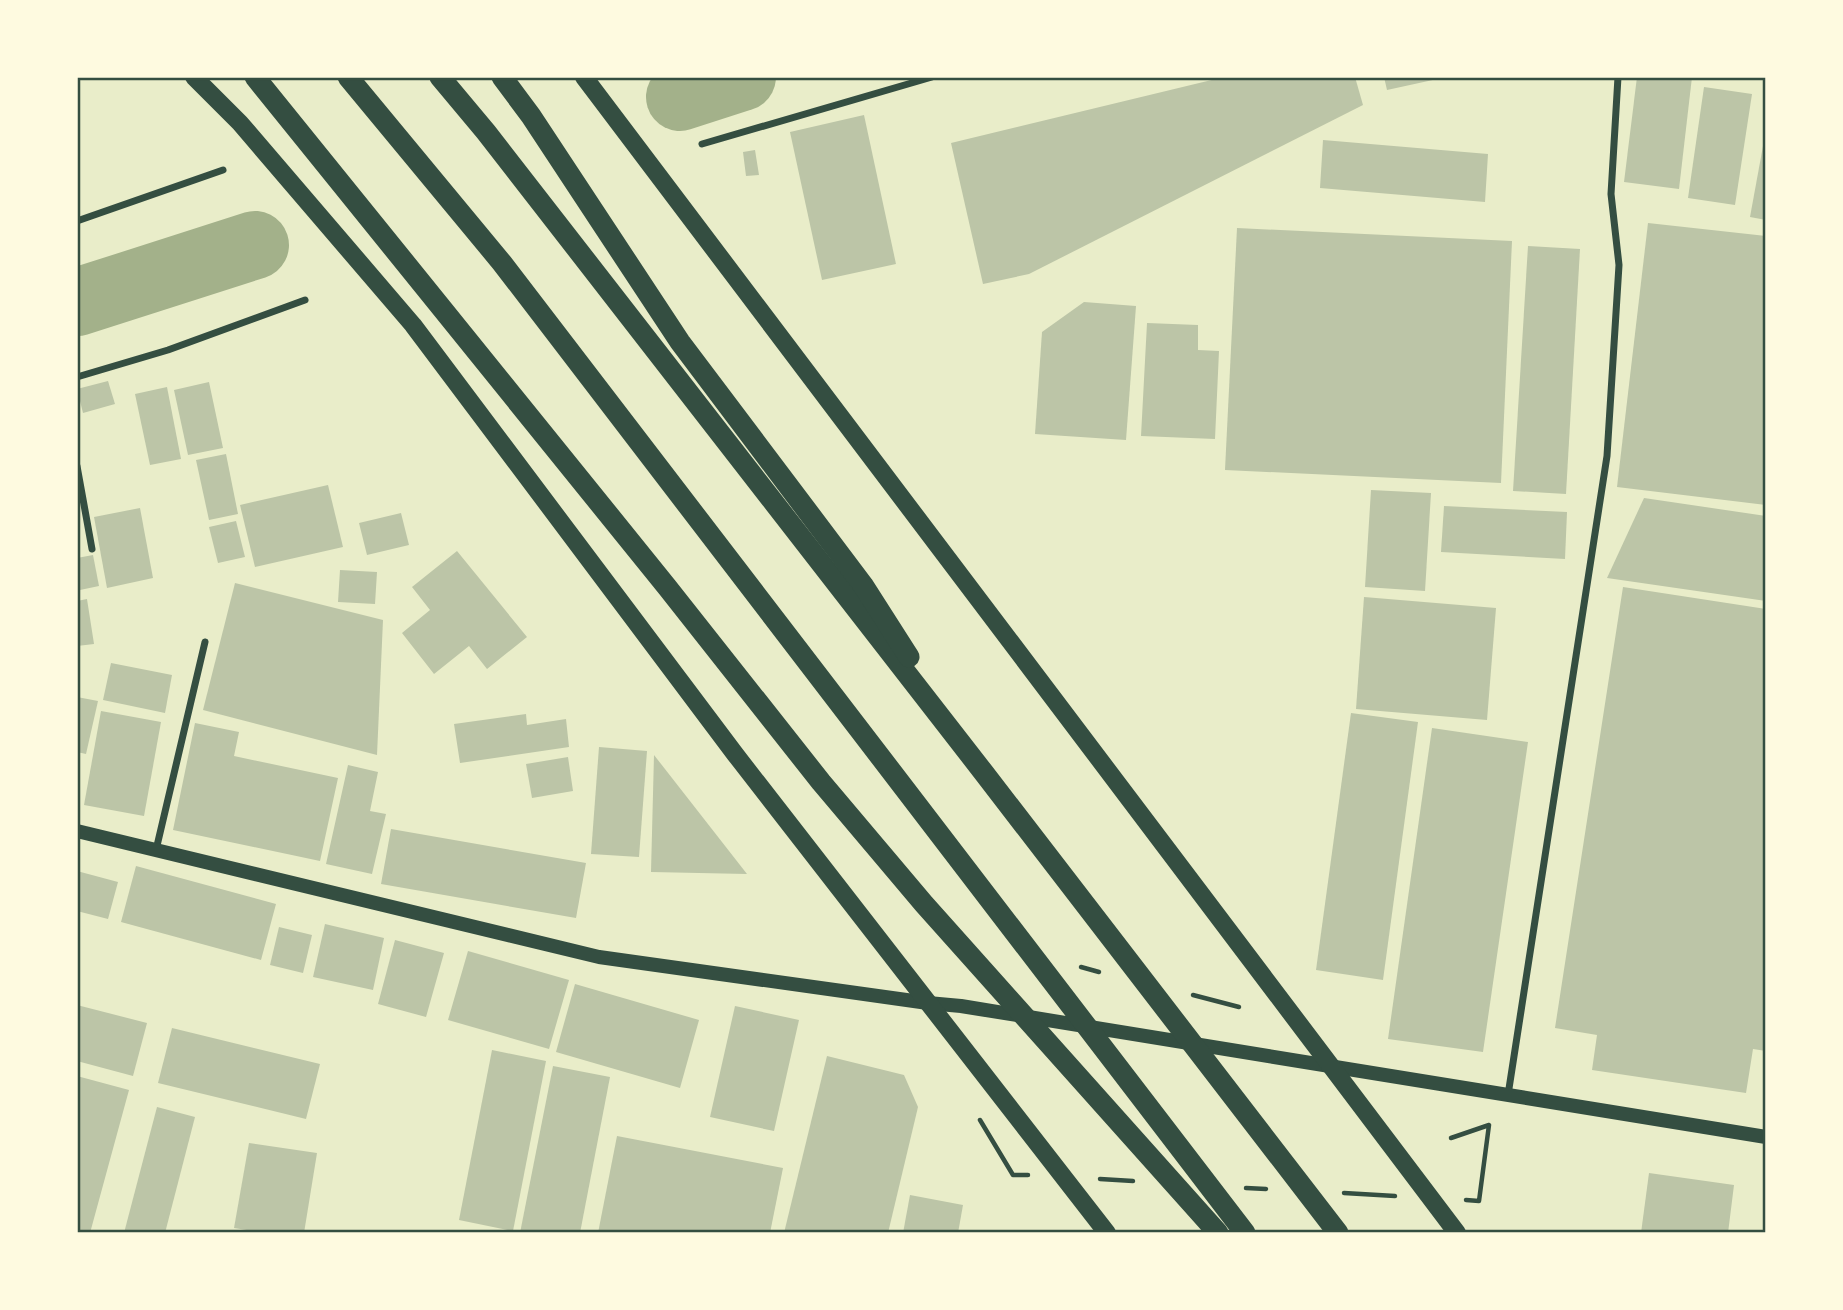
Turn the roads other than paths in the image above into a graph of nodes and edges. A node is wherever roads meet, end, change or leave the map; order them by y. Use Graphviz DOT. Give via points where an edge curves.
graph roads {
  1 [pos="194,77"];
  2 [pos="255,77"];
  3 [pos="440,77"];
  4 [pos="502,77"];
  5 [pos="584,77"];
  6 [pos="932,77"];
  7 [pos="1618,77"];
  8 [pos="349,78"];
  9 [pos="702,144"];
  10 [pos="223,170"];
  11 [pos="77,221"];
  12 [pos="305,300"];
  13 [pos="77,377"];
  14 [pos="77,466"];
  15 [pos="92,549"];
  16 [pos="205,642"];
  17 [pos="984,773"];
  18 [pos="77,831"];
  19 [pos="156,850"];
  20 [pos="928,1003"];
  21 [pos="1330,1065"];
  22 [pos="1508,1095"];
  23 [pos="1766,1137"];
  24 [pos="1107,1233"];
  25 [pos="1218,1233"];
  26 [pos="1245,1233"];
  27 [pos="1338,1233"];
  28 [pos="1457,1233"];
  1 -- 20 [label="main road" via="240,123 413,325"];
  2 -- 25 [label="highway" via="821,782"];
  3 -- 17 [label="highway"];
  4 -- 17 [label="highway" via="680,342 863,585"];
  5 -- 21 [label="main road"];
  6 -- 9 [label="street"];
  7 -- 22 [label="street" via="1611,194 1619,265 1608,456"];
  8 -- 26 [label="highway" via="502,262"];
  10 -- 11 [label="street"];
  12 -- 13 [label="street" via="169,351"];
  14 -- 15 [label="street"];
  16 -- 19 [label="street"];
  17 -- 27 [label="highway"];
  18 -- 19 [label="main road"];
  19 -- 20 [label="main road" via="599,957"];
  20 -- 21 [label="main road"];
  20 -- 24 [label="main road"];
  21 -- 22 [label="main road"];
  21 -- 28 [label="main road"];
  22 -- 23 [label="main road"];
}
